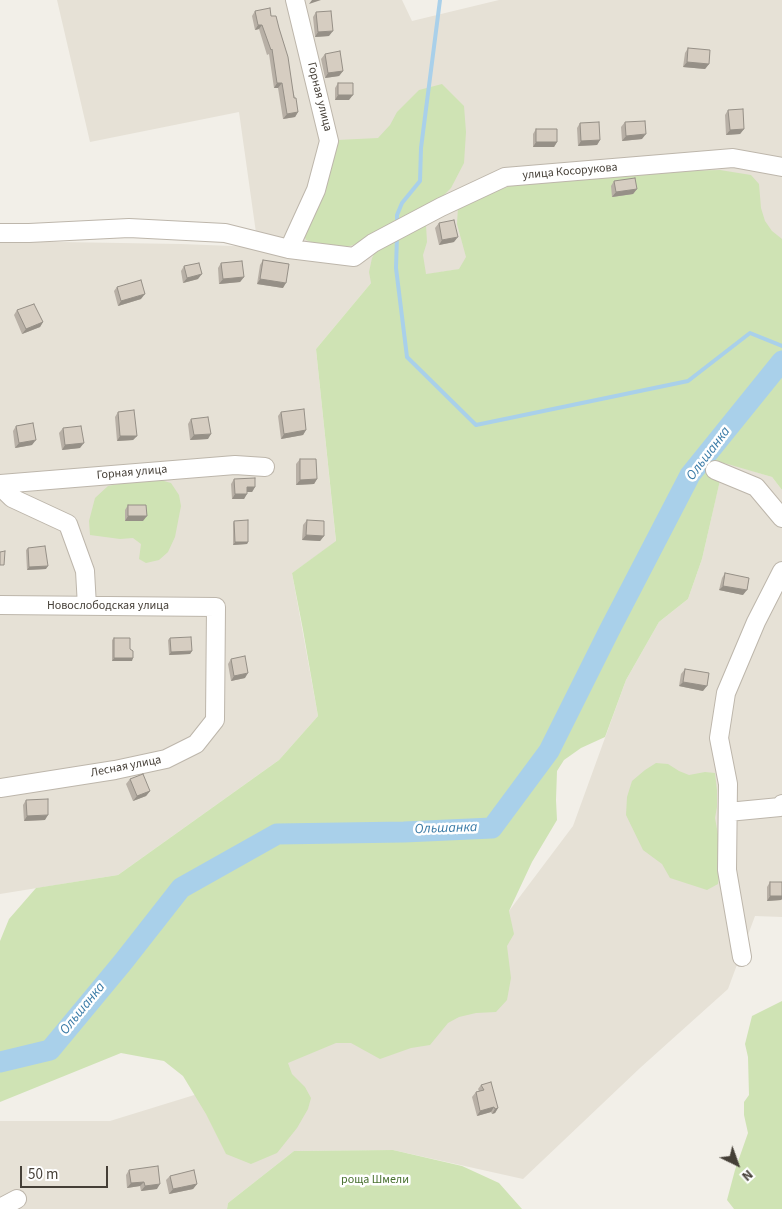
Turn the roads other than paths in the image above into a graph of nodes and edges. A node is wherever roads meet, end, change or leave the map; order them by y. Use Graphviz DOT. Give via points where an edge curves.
graph roads {
  1 [pos="294,0"];
  2 [pos="782,167"];
  3 [pos="0,233"];
  4 [pos="289,249"];
  5 [pos="265,467"];
  6 [pos="715,470"];
  7 [pos="0,485"];
  8 [pos="782,518"];
  9 [pos="782,571"];
  10 [pos="0,605"];
  11 [pos="87,606"];
  12 [pos="216,606"];
  13 [pos="0,788"];
  14 [pos="782,804"];
  15 [pos="728,812"];
  16 [pos="742,956"];
  17 [pos="17,1199"];
  18 [pos="0,1208"];
  1 -- 4 [label="street, Горная улица" via="329,141 316,190"];
  2 -- 4 [label="street, улица Косорукова" via="733,158 505,177 373,243 354,257"];
  3 -- 4 [label="street, улица Косорукова" via="129,228 225,233"];
  5 -- 7 [label="street, Горная улица" via="235,465"];
  6 -- 8 [label="street" via="756,487"];
  7 -- 11 [label="street" via="12,498 68,524 85,571"];
  9 -- 15 [label="street" via="726,693 719,738 728,784"];
  10 -- 11 [label="street, Новослободская улица"];
  11 -- 12 [label="street, Новослободская улица"];
  12 -- 13 [label="street, Лесная улица" via="216,720 196,744 166,759"];
  14 -- 15 [label="street" via="780,807"];
  15 -- 16 [label="street" via="727,870"];
  17 -- 18 [label="street"];
}
